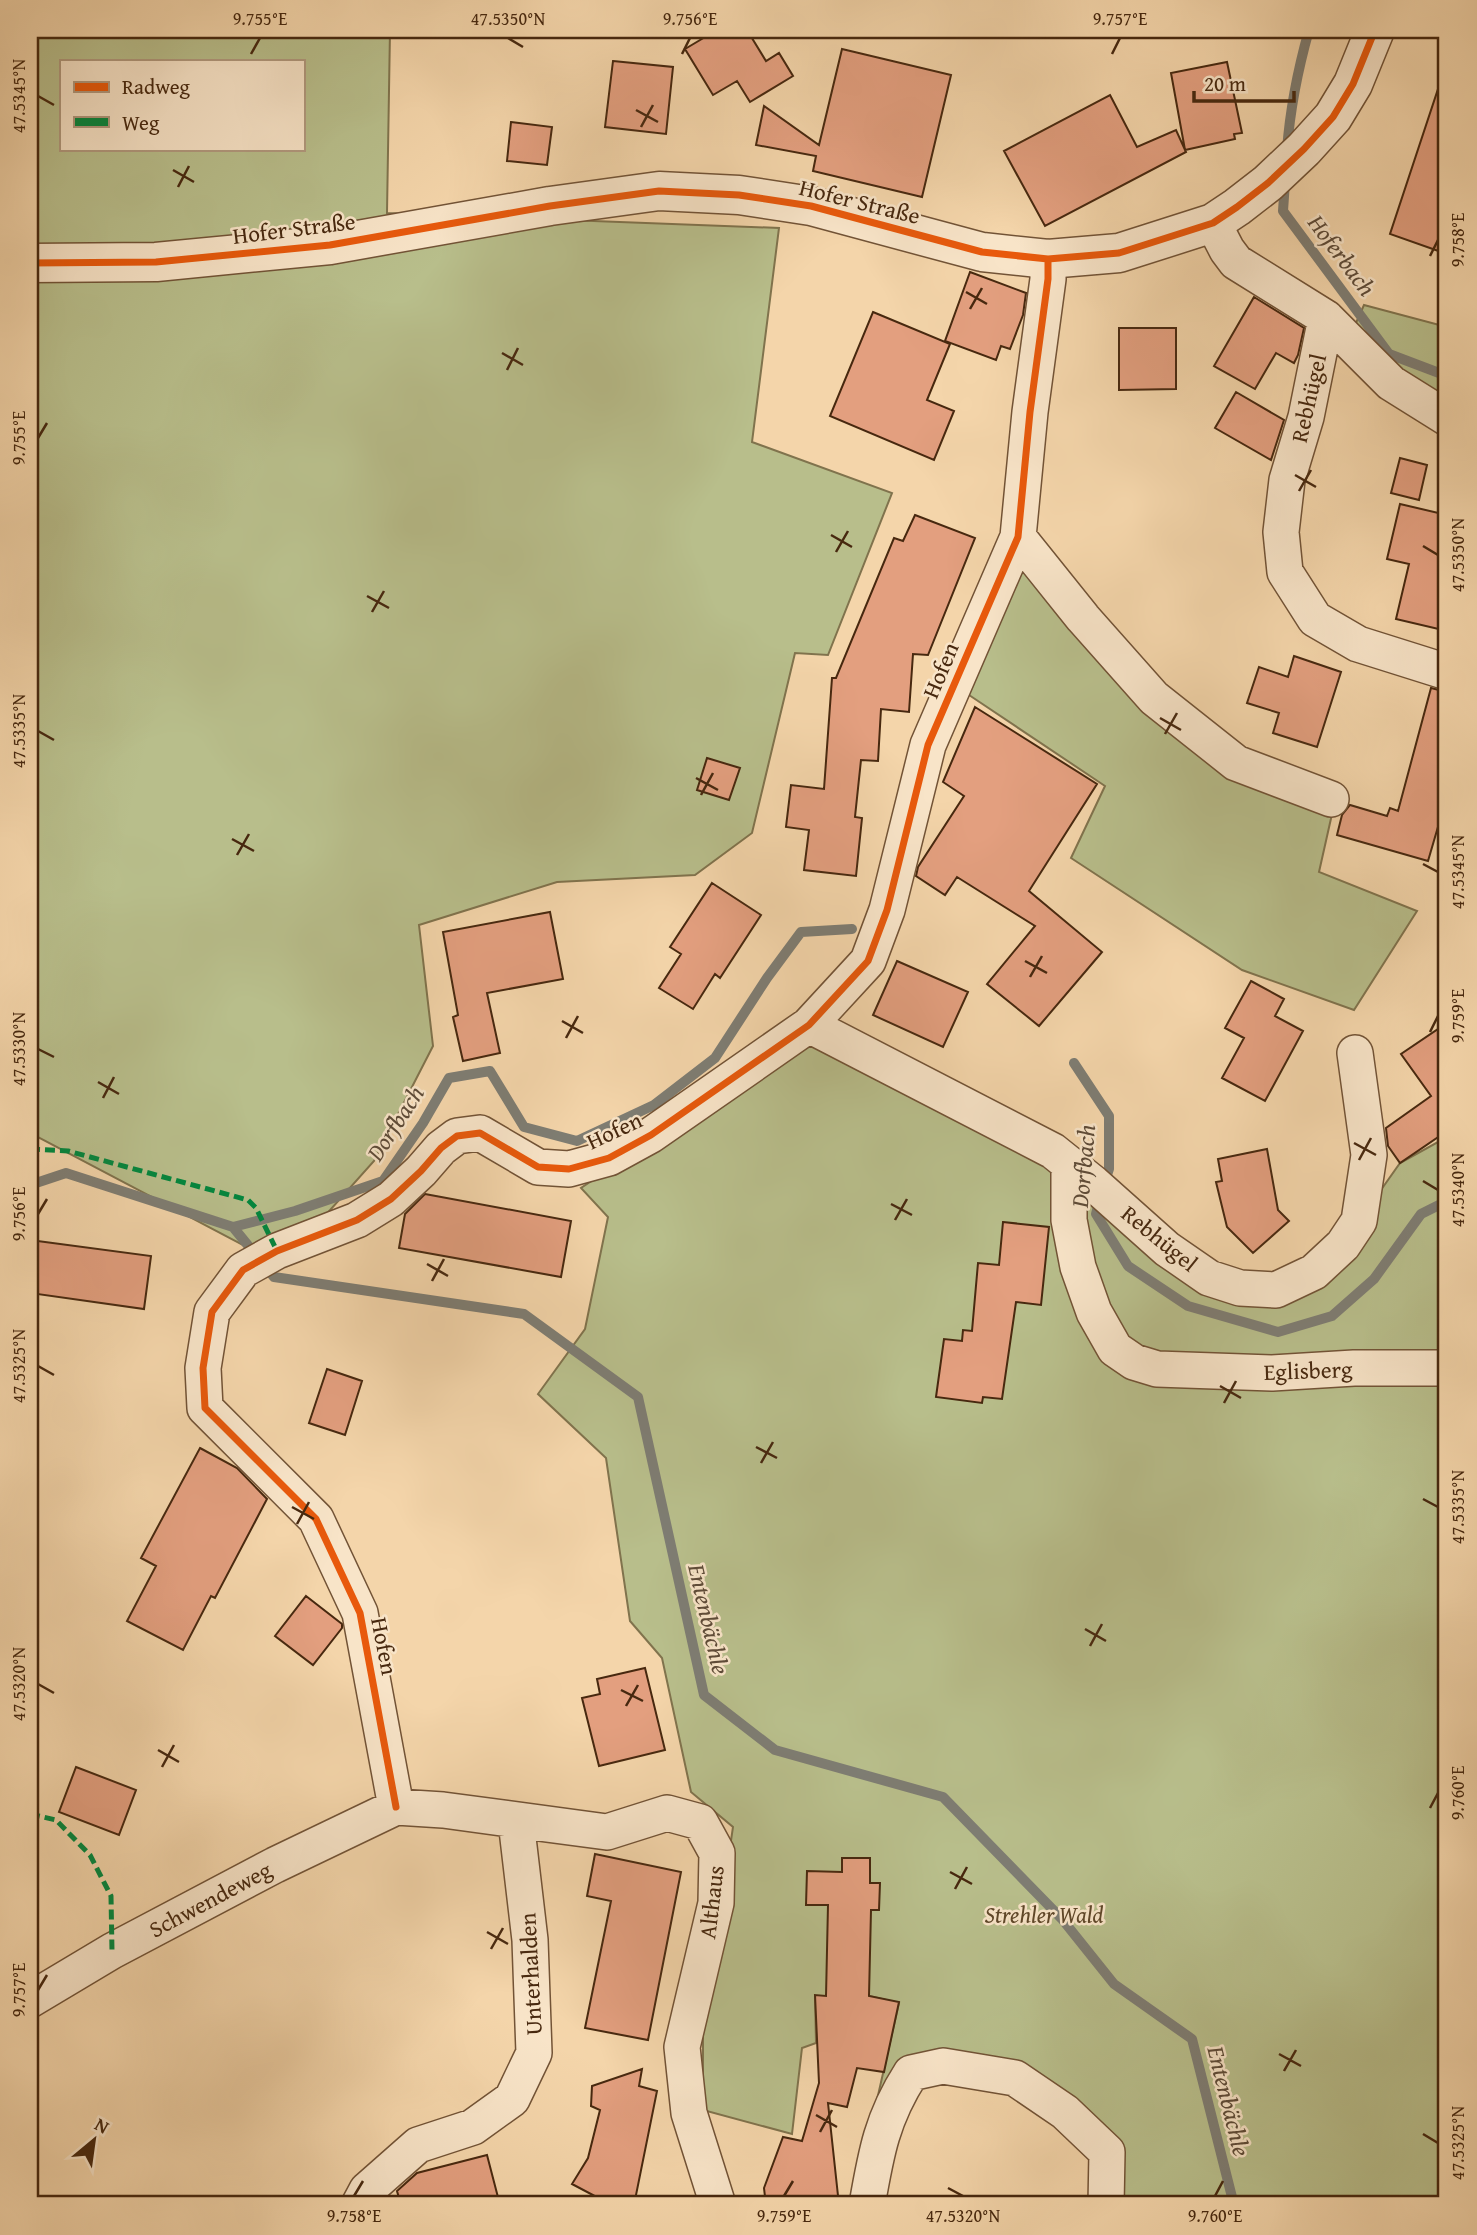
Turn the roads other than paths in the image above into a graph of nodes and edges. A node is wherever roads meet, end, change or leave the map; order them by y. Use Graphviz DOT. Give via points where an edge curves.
graph roads {
  1 [pos="1375,30"];
  2 [pos="1213,223"];
  3 [pos="1048,259"];
  4 [pos="30,263"];
  5 [pos="1326,318"];
  6 [pos="1447,418"];
  7 [pos="1018,537"];
  8 [pos="1447,672"];
  9 [pos="1331,799"];
  10 [pos="809,1025"];
  11 [pos="1355,1053"];
  12 [pos="1094,1184"];
  13 [pos="1447,1368"];
  14 [pos="396,1807"];
  15 [pos="516,1821"];
  16 [pos="30,2000"];
  17 [pos="359,2205"];
  18 [pos="718,2205"];
  19 [pos="867,2205"];
  20 [pos="1106,2205"];
  1 -- 2 [label="street, Hofer Straße" via="1353,84 1332,117 1291,162"];
  2 -- 3 [label="street, Hofer Straße" via="1119,253"];
  2 -- 5 [label="street" via="1236,262"];
  3 -- 4 [label="street, Hofer Straße" via="982,251 811,206 739,195 659,191 330,245 156,262"];
  3 -- 7 [label="street, Hofen"];
  5 -- 6 [label="street" via="1391,383"];
  5 -- 8 [label="street, Rebhügel" via="1287,480 1281,532 1285,572 1315,619 1358,644"];
  7 -- 9 [label="street" via="1154,698 1236,763"];
  7 -- 10 [label="street, Hofen" via="928,745 887,910 867,961"];
  10 -- 12 [label="street, Rebhügel" via="1053,1151"];
  10 -- 14 [label="street, Hofen" via="651,1135 609,1158 569,1169 538,1167 480,1133 457,1136 391,1199 357,1220 277,1251 243,1270 212,1312 203,1368 205,1408 316,1519 360,1614"];
  11 -- 12 [label="street, Rebhügel" via="1369,1155 1359,1221 1343,1245 1314,1272 1276,1290 1240,1288 1209,1278 1167,1249"];
  12 -- 13 [label="street, Eglisberg" via="1069,1220 1077,1267 1115,1349 1133,1362 1157,1369 1272,1373"];
  14 -- 15 [label="street, Althaus"];
  14 -- 16 [label="street, Schwendeweg" via="123,1945"];
  15 -- 17 [label="street, Unterhalden" via="530,1940 534,2053 512,2099 473,2127 418,2145 367,2190"];
  15 -- 18 [label="street, Althaus" via="607,1832 667,1814 701,1822 717,1853 716,1903 682,2047 689,2113"];
  19 -- 20 [label="street" via="878,2142 897,2094 911,2073 943,2066 1016,2078 1065,2112 1107,2152"];
}
